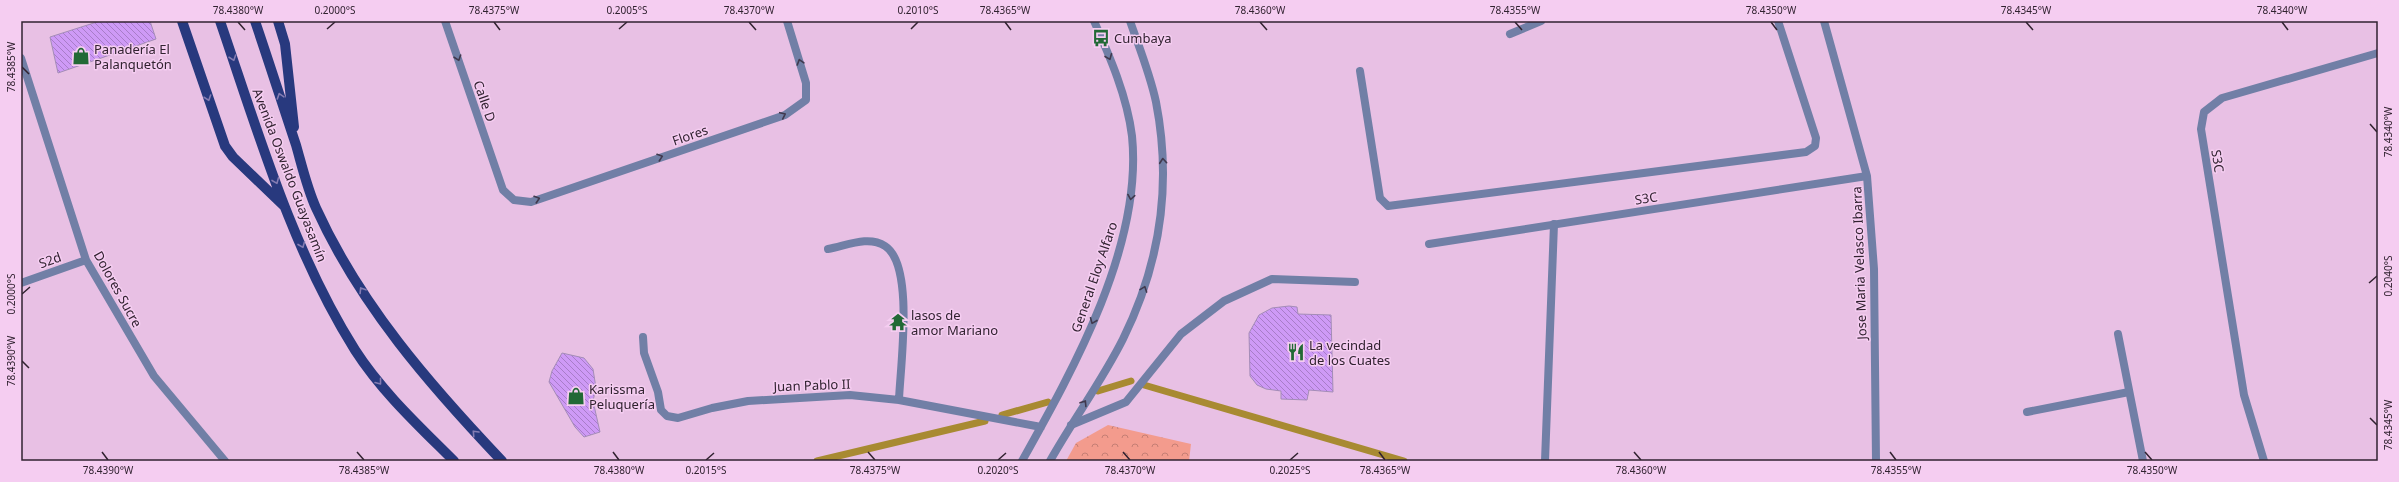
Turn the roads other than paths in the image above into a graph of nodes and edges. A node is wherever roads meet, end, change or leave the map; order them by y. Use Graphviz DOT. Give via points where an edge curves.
graph roads {
  1 [pos="182,21"];
  2 [pos="220,21"];
  3 [pos="255,21"];
  4 [pos="278,21"];
  5 [pos="282,21"];
  6 [pos="445,21"];
  7 [pos="788,21"];
  8 [pos="1094,21"];
  9 [pos="1130,21"];
  10 [pos="1541,21"];
  11 [pos="1778,21"];
  12 [pos="1824,21"];
  13 [pos="1510,34"];
  14 [pos="285,44"];
  15 [pos="2378,53"];
  16 [pos="21,58"];
  17 [pos="1360,71"];
  18 [pos="296,147"];
  19 [pos="1867,176"];
  20 [pos="503,190"];
  21 [pos="287,209"];
  22 [pos="1554,224"];
  23 [pos="1429,244"];
  24 [pos="828,249"];
  25 [pos="86,260"];
  26 [pos="1355,282"];
  27 [pos="21,283"];
  28 [pos="2118,334"];
  29 [pos="643,337"];
  30 [pos="2129,392"];
  31 [pos="898,400"];
  32 [pos="2027,412"];
  33 [pos="1071,425"];
  34 [pos="1041,427"];
  35 [pos="225,461"];
  36 [pos="454,461"];
  37 [pos="502,461"];
  38 [pos="1022,461"];
  39 [pos="1050,461"];
  40 [pos="1545,461"];
  41 [pos="1876,461"];
  42 [pos="2143,461"];
  43 [pos="2264,461"];
  1 -- 21 [label="main road, one-way" via="225,146 232,158"];
  2 -- 21 [label="main road, Avenida Oswaldo Guayasamín, one-way"];
  18 -- 3 [label="main road, Avenida Oswaldo Guayasamín, one-way"];
  4 -- 14 [label="main road"];
  5 -- 14 [label="street"];
  6 -- 20 [label="street, Calle D, one-way"];
  20 -- 7 [label="street, Flores, one-way" via="514,200 531,202 785,115 806,100 806,83"];
  8 -- 34 [label="street, General Eloy Alfaro, one-way" via="1120,85 1132,135 1133,182 1126,228 1105,291 1080,352"];
  33 -- 9 [label="street, one-way" via="1123,340 1149,276 1159,238 1164,169 1161,135 1156,100"];
  10 -- 13 [label="street"];
  11 -- 17 [label="street" via="1816,138 1814,146 1806,152 1388,206 1380,198"];
  12 -- 19 [label="street, Jose Maria Velasco Ibarra"];
  14 -- 18 [label="main road"];
  15 -- 43 [label="street, S3C" via="2222,98 2204,112 2201,130 2244,395"];
  16 -- 25 [label="street, Dolores Sucre"];
  37 -- 18 [label="main road, Avenida Oswaldo Guayasamín, one-way" via="446,402 383,323 356,281 316,208"];
  19 -- 22 [label="street, S3C"];
  19 -- 41 [label="street, Jose Maria Velasco Ibarra" via="1874,269"];
  21 -- 36 [label="main road, Avenida Oswaldo Guayasamín, one-way" via="313,272 356,351 395,402"];
  22 -- 23 [label="street, S3C"];
  22 -- 40 [label="street"];
  24 -- 31 [label="street" via="860,242 874,242 886,246 894,258 905,297"];
  25 -- 27 [label="street, S2d"];
  25 -- 35 [label="street, Dolores Sucre" via="154,376"];
  26 -- 33 [label="street" via="1272,279 1224,300 1181,334 1126,402"];
  28 -- 30 [label="street"];
  29 -- 31 [label="street, Juan Pablo II" via="644,353 658,392 661,410 667,416 678,418 724,405 778,398 850,395"];
  30 -- 32 [label="street"];
  30 -- 42 [label="street"];
  31 -- 34 [label="street, Juan Pablo II"];
  33 -- 39 [label="street"];
  34 -- 38 [label="street, General Eloy Alfaro"];
}
